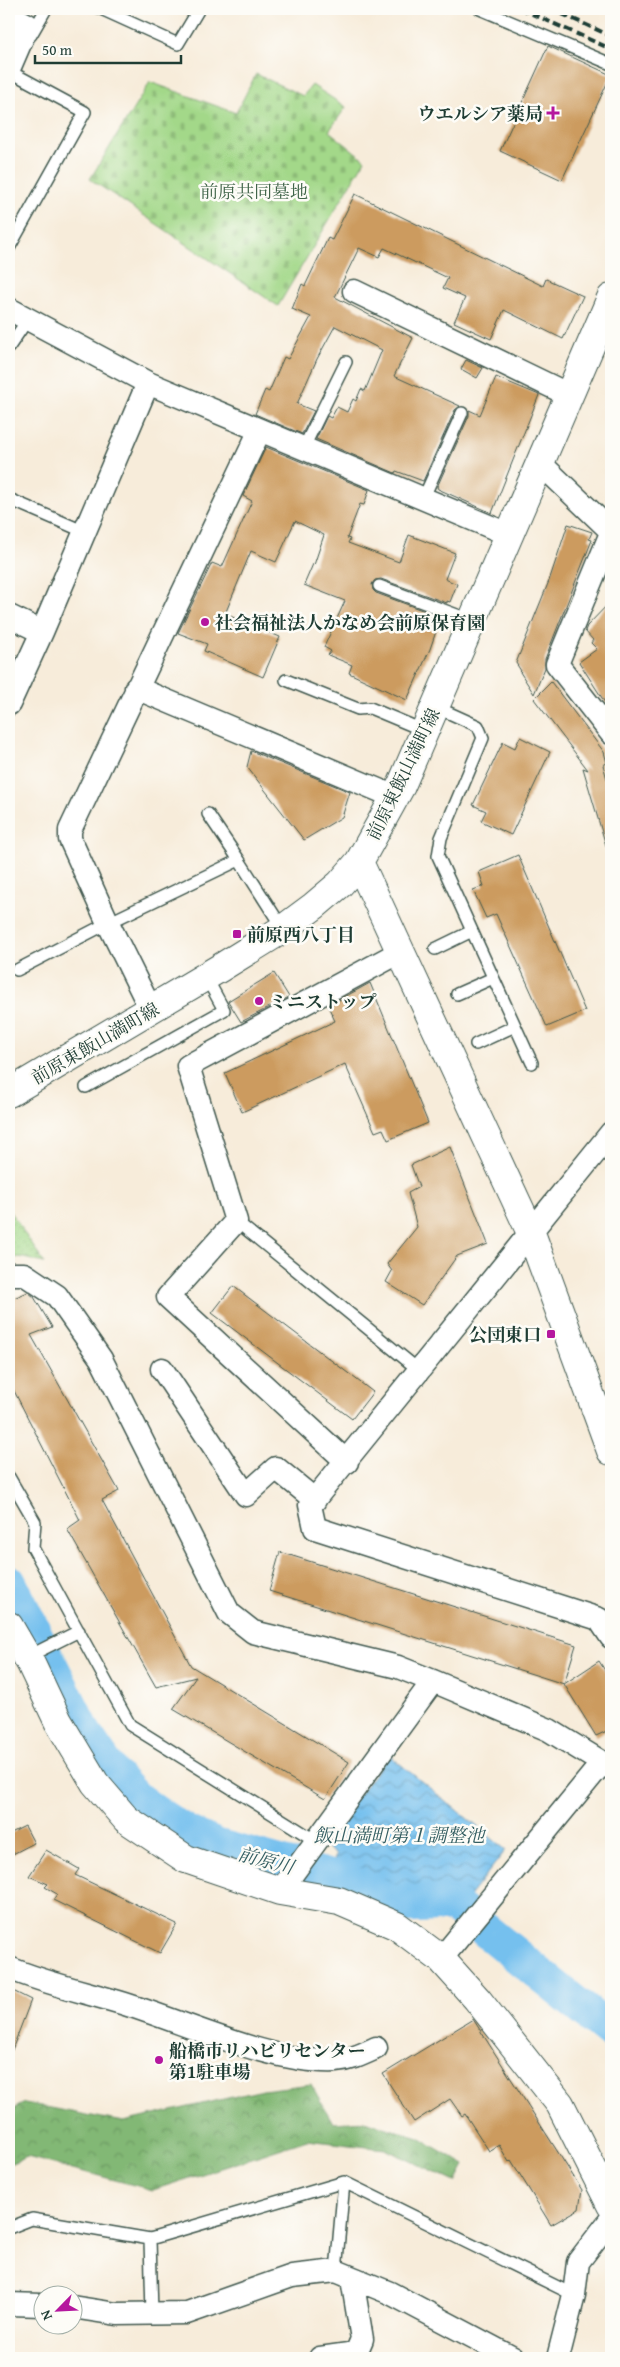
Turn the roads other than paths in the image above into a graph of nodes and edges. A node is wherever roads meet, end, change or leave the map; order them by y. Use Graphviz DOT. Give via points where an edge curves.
graph roads {
  1 [pos="46,9"];
  2 [pos="101,9"];
  3 [pos="199,9"];
  4 [pos="480,9"];
  5 [pos="9,15"];
  6 [pos="25,32"];
  7 [pos="611,64"];
  8 [pos="9,70"];
  9 [pos="9,248"];
  10 [pos="354,291"];
  11 [pos="611,298"];
  12 [pos="18,314"];
  13 [pos="9,347"];
  14 [pos="346,362"];
  15 [pos="148,383"];
  16 [pos="570,394"];
  17 [pos="462,413"];
  18 [pos="260,430"];
  19 [pos="303,449"];
  20 [pos="541,464"];
  21 [pos="423,498"];
  22 [pos="9,499"];
  23 [pos="85,532"];
  24 [pos="611,532"];
  25 [pos="510,535"];
  26 [pos="379,586"];
  27 [pos="9,616"];
  28 [pos="473,621"];
  29 [pos="42,632"];
  30 [pos="286,680"];
  31 [pos="136,688"];
  32 [pos="9,704"];
  33 [pos="436,707"];
  34 [pos="425,731"];
  35 [pos="611,734"];
  36 [pos="395,797"];
  37 [pos="208,814"];
  38 [pos="239,860"];
  39 [pos="359,862"];
  40 [pos="108,923"];
  41 [pos="283,929"];
  42 [pos="472,931"];
  43 [pos="435,950"];
  44 [pos="400,952"];
  45 [pos="17,970"];
  46 [pos="206,977"];
  47 [pos="493,978"];
  48 [pos="457,994"];
  49 [pos="151,1010"];
  50 [pos="515,1026"];
  51 [pos="476,1044"];
  52 [pos="532,1063"];
  53 [pos="86,1087"];
  54 [pos="9,1093"];
  55 [pos="611,1132"];
  56 [pos="236,1221"];
  57 [pos="531,1233"];
  58 [pos="9,1274"];
  59 [pos="162,1369"];
  60 [pos="420,1371"];
  61 [pos="611,1451"];
  62 [pos="347,1462"];
  63 [pos="9,1477"];
  64 [pos="314,1500"];
  65 [pos="607,1622"];
  66 [pos="9,1626"];
  67 [pos="79,1631"];
  68 [pos="27,1657"];
  69 [pos="433,1681"];
  70 [pos="607,1766"];
  71 [pos="316,1841"];
  72 [pos="280,1891"];
  73 [pos="441,1960"];
  74 [pos="9,1968"];
  75 [pos="376,2048"];
  76 [pos="344,2182"];
  77 [pos="611,2205"];
  78 [pos="611,2219"];
  79 [pos="9,2228"];
  80 [pos="150,2239"];
  81 [pos="344,2275"];
  82 [pos="574,2295"];
  83 [pos="9,2304"];
  84 [pos="32,2305"];
  85 [pos="82,2309"];
  86 [pos="152,2314"];
  87 [pos="320,2358"];
  88 [pos="513,2358"];
  89 [pos="558,2358"];
  1 -- 6 [label="lane" via="31,35"];
  2 -- 3 [label="lane" via="178,44"];
  4 -- 7 [label="lane"];
  5 -- 6 [label="street" via="28,25"];
  6 -- 8 [label="street"];
  8 -- 9 [label="lane" via="85,112"];
  10 -- 16 [label="street"];
  11 -- 16 [label="street, 前原東飯山満町線"];
  12 -- 13 [label="lane"];
  12 -- 15 [label="street"];
  14 -- 19 [label="lane"];
  15 -- 18 [label="street"];
  15 -- 23 [label="street"];
  16 -- 20 [label="street, 前原東飯山満町線"];
  17 -- 21 [label="lane"];
  18 -- 19 [label="street"];
  18 -- 31 [label="street"];
  19 -- 21 [label="street"];
  20 -- 24 [label="street"];
  20 -- 25 [label="street, 前原東飯山満町線"];
  21 -- 25 [label="street"];
  22 -- 23 [label="lane"];
  23 -- 29 [label="street"];
  24 -- 35 [label="street" via="557,664"];
  25 -- 28 [label="street, 前原東飯山満町線"];
  26 -- 28 [label="lane"];
  27 -- 29 [label="street"];
  28 -- 33 [label="street, 前原東飯山満町線"];
  29 -- 32 [label="street"];
  30 -- 34 [label="lane" via="358,709 370,708"];
  31 -- 36 [label="street"];
  31 -- 40 [label="street" via="70,830 70,839"];
  33 -- 34 [label="street, 前原東飯山満町線"];
  33 -- 42 [label="lane" via="478,726 483,738 441,838 438,856"];
  34 -- 36 [label="street, 前原東飯山満町線"];
  36 -- 39 [label="street, 前原東飯山満町線"];
  37 -- 38 [label="lane"];
  38 -- 40 [label="lane"];
  38 -- 41 [label="lane"];
  39 -- 41 [label="street, 前原東飯山満町線" via="340,884"];
  39 -- 44 [label="street"];
  40 -- 45 [label="lane"];
  40 -- 49 [label="street"];
  41 -- 46 [label="street, 前原東飯山満町線"];
  42 -- 43 [label="lane"];
  42 -- 47 [label="lane"];
  44 -- 56 [label="street" via="188,1066"];
  44 -- 57 [label="street"];
  46 -- 49 [label="street, 前原東飯山満町線"];
  46 -- 53 [label="lane" via="224,1010"];
  47 -- 48 [label="lane"];
  47 -- 50 [label="lane"];
  49 -- 54 [label="street, 前原東飯山満町線"];
  50 -- 51 [label="lane"];
  50 -- 52 [label="lane"];
  55 -- 57 [label="street"];
  56 -- 60 [label="lane"];
  56 -- 62 [label="street" via="168,1297"];
  57 -- 60 [label="street"];
  57 -- 61 [label="street"];
  58 -- 69 [label="street" via="24,1274 57,1296 101,1359 229,1613 253,1632 398,1666"];
  59 -- 64 [label="street" via="246,1495 276,1468"];
  60 -- 62 [label="street"];
  62 -- 64 [label="street"];
  63 -- 67 [label="lane" via="35,1522 33,1548"];
  64 -- 65 [label="street" via="310,1506 315,1528"];
  66 -- 68 [label="street"];
  67 -- 68 [label="lane"];
  67 -- 71 [label="lane" via="130,1725"];
  68 -- 72 [label="street" via="58,1721 95,1783 126,1819 186,1859"];
  69 -- 70 [label="street" via="548,1730"];
  69 -- 71 [label="street"];
  70 -- 73 [label="street"];
  71 -- 72 [label="street"];
  72 -- 73 [label="street" via="339,1902 397,1926"];
  73 -- 77 [label="street" via="472,2002 560,2104"];
  74 -- 75 [label="street" via="38,1980 293,2057 337,2061 354,2058"];
  76 -- 80 [label="lane"];
  76 -- 81 [label="lane"];
  76 -- 82 [label="lane"];
  78 -- 82 [label="street" via="578,2262"];
  79 -- 80 [label="lane" via="32,2218"];
  80 -- 86 [label="lane"];
  81 -- 86 [label="street" via="292,2276 187,2313"];
  81 -- 87 [label="street" via="362,2340 356,2353"];
  81 -- 88 [label="street" via="390,2293"];
  82 -- 89 [label="street"];
  83 -- 84 [label="street"];
  85 -- 86 [label="street"];
}
